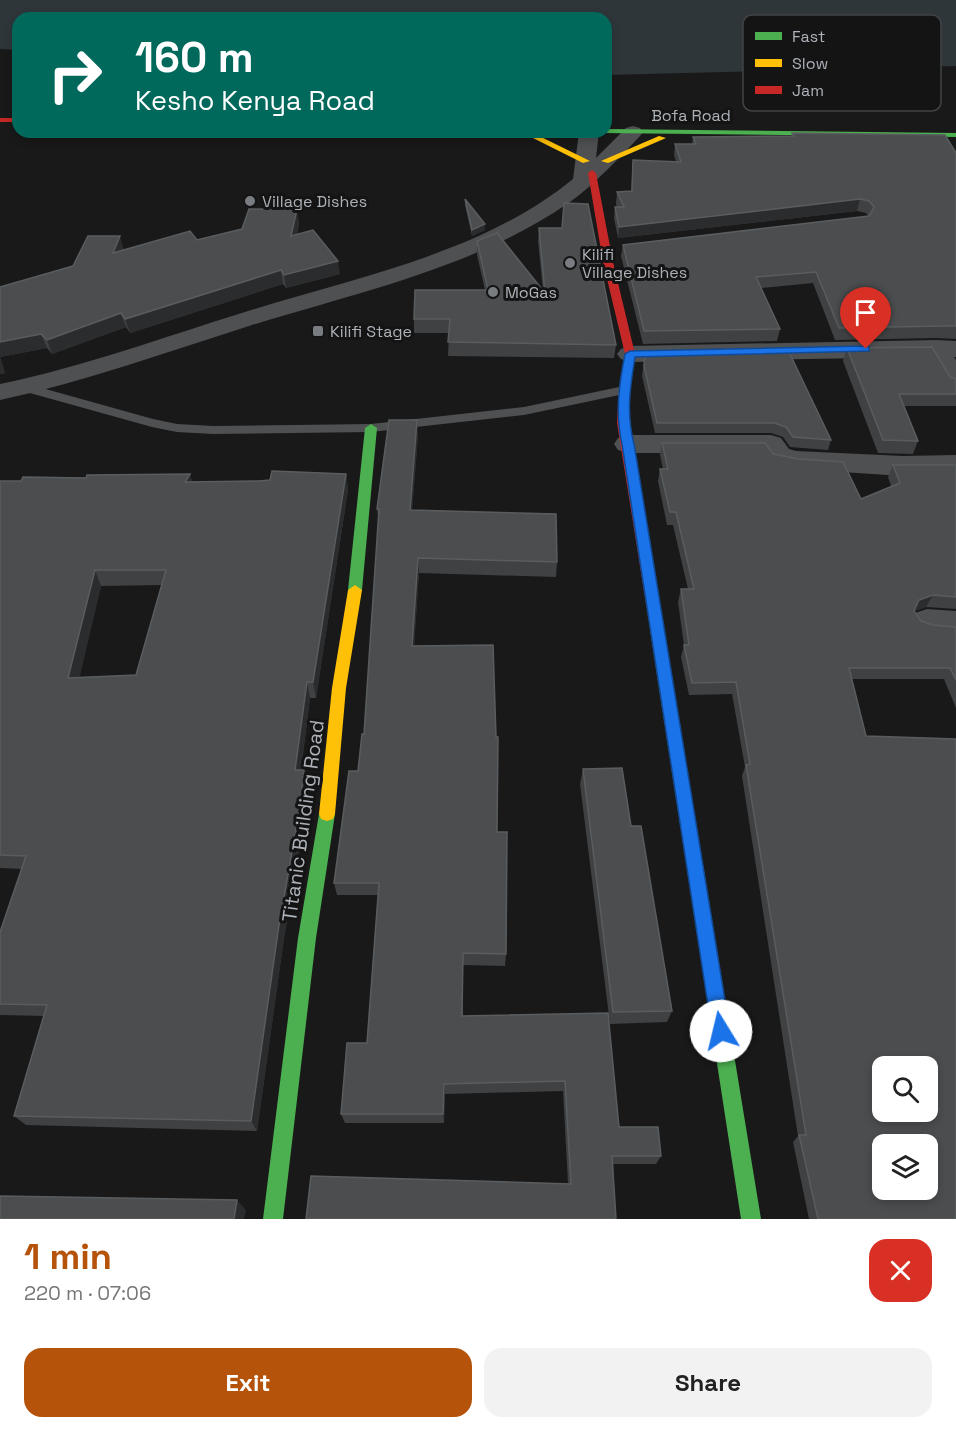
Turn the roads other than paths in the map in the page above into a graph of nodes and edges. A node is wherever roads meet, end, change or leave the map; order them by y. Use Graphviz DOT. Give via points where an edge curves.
graph roads {
  1 [pos="612,131"];
  2 [pos="677,131"];
  3 [pos="633,132"];
  4 [pos="956,135"];
  5 [pos="536,138"];
  6 [pos="589,138"];
  7 [pos="592,169"];
  8 [pos="629,246"];
  9 [pos="606,249"];
  10 [pos="946,348"];
  11 [pos="630,354"];
  12 [pos="956,382"];
  13 [pos="12,389"];
  14 [pos="624,390"];
  15 [pos="371,428"];
  16 [pos="628,444"];
  17 [pos="956,465"];
  18 [pos="273,1219"];
  19 [pos="751,1219"];
  1 -- 3 [label="street, Bofa Road"];
  2 -- 3 [label="street, Bofa Road"];
  2 -- 4 [label="street, Bofa Road"];
  2 -- 7 [label="street"];
  3 -- 7 [label="street"];
  5 -- 7 [label="street"];
  6 -- 7 [label="street"];
  7 -- 9 [label="street"];
  7 -- 13 [label="street" via="562,197 492,237 435,261"];
  8 -- 9 [label="street"];
  9 -- 11 [label="street"];
  10 -- 11 [label="street"];
  10 -- 12 [label="street"];
  11 -- 14 [label="street"];
  13 -- 15 [label="lane" via="177,428"];
  14 -- 15 [label="lane" via="524,411"];
  14 -- 16 [label="street" via="623,423"];
  15 -- 18 [label="street, Titanic Building Road" via="354,596 339,688 326,821 307,938"];
  16 -- 17 [label="street" via="771,444 780,457 796,460"];
  16 -- 19 [label="street"];
}
